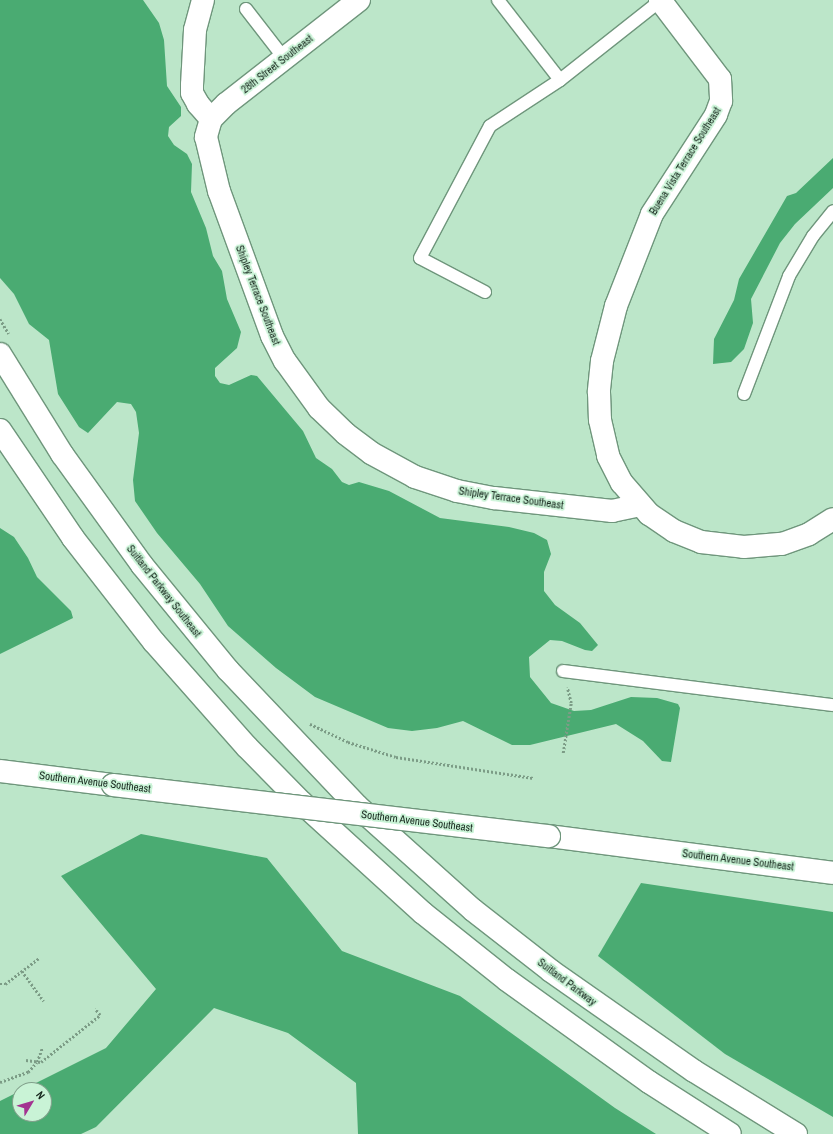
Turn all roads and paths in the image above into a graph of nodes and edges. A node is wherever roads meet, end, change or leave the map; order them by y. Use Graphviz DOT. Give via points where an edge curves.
graph roads {
  1 [pos="203,0"];
  2 [pos="359,0"];
  3 [pos="498,0"];
  4 [pos="660,0"];
  5 [pos="246,9"];
  6 [pos="284,58"];
  7 [pos="560,80"];
  8 [pos="208,128"];
  9 [pos="833,211"];
  10 [pos="485,292"];
  11 [pos="0,354"];
  12 [pos="744,394"];
  13 [pos="0,430"];
  14 [pos="640,505"];
  15 [pos="833,520"];
  16 [pos="563,671"];
  17 [pos="833,705"];
  18 [pos="308,722"];
  19 [pos="563,753"];
  20 [pos="0,771"];
  21 [pos="533,778"];
  22 [pos="357,806"];
  23 [pos="833,873"];
  24 [pos="39,958"];
  25 [pos="22,971"];
  26 [pos="0,984"];
  27 [pos="5,984"];
  28 [pos="0,988"];
  29 [pos="44,1001"];
  30 [pos="95,1009"];
  31 [pos="42,1048"];
  32 [pos="26,1060"];
  33 [pos="38,1062"];
  34 [pos="0,1082"];
  35 [pos="730,1134"];
  36 [pos="796,1134"];
  1 -- 8 [label="main road, Shipley Terrace Southeast" via="195,30 192,93"];
  2 -- 6 [label="main road, 28th Street Southeast"];
  3 -- 7 [label="lane"];
  4 -- 7 [label="lane"];
  4 -- 14 [label="main road, Buena Vista Terrace Southeast" via="720,79 722,92 716,114 647,223 616,306 602,361 599,392 600,420 605,445 618,476"];
  5 -- 6 [label="lane"];
  6 -- 8 [label="main road, 28th Street Southeast" via="226,104"];
  7 -- 10 [label="lane" via="490,126 420,258"];
  8 -- 14 [label="main road, Shipley Terrace Southeast" via="220,191 272,336 297,381 319,408 346,434 406,473 457,491 494,498 612,511"];
  9 -- 12 [label="lane" via="813,236 789,276"];
  11 -- 22 [label="main road, Suitland Parkway Southeast" via="62,454 151,576 258,704"];
  13 -- 35 [label="main road" via="73,538 154,642 247,747 301,802 423,913 507,980 649,1082"];
  14 -- 15 [label="main road, Buena Vista Terrace Southeast" via="657,520 683,535 712,544 737,547 782,544 810,534"];
  16 -- 17 [label="lane"];
  16 -- 19 [label="path" via="571,703"];
  18 -- 21 [label="path" via="348,742 396,756"];
  20 -- 23 [label="main road, Southern Avenue Southeast, bridge" via="549,836"];
  22 -- 36 [label="main road, Suitland Parkway" via="455,894 551,971 694,1071"];
  24 -- 25 [label="path"];
  25 -- 27 [label="path"];
  25 -- 29 [label="path"];
  26 -- 27 [label="path"];
  27 -- 28 [label="path"];
  30 -- 33 [label="path" via="100,1015"];
  31 -- 33 [label="path"];
  32 -- 33 [label="path"];
  33 -- 34 [label="path" via="28,1072"];
}
